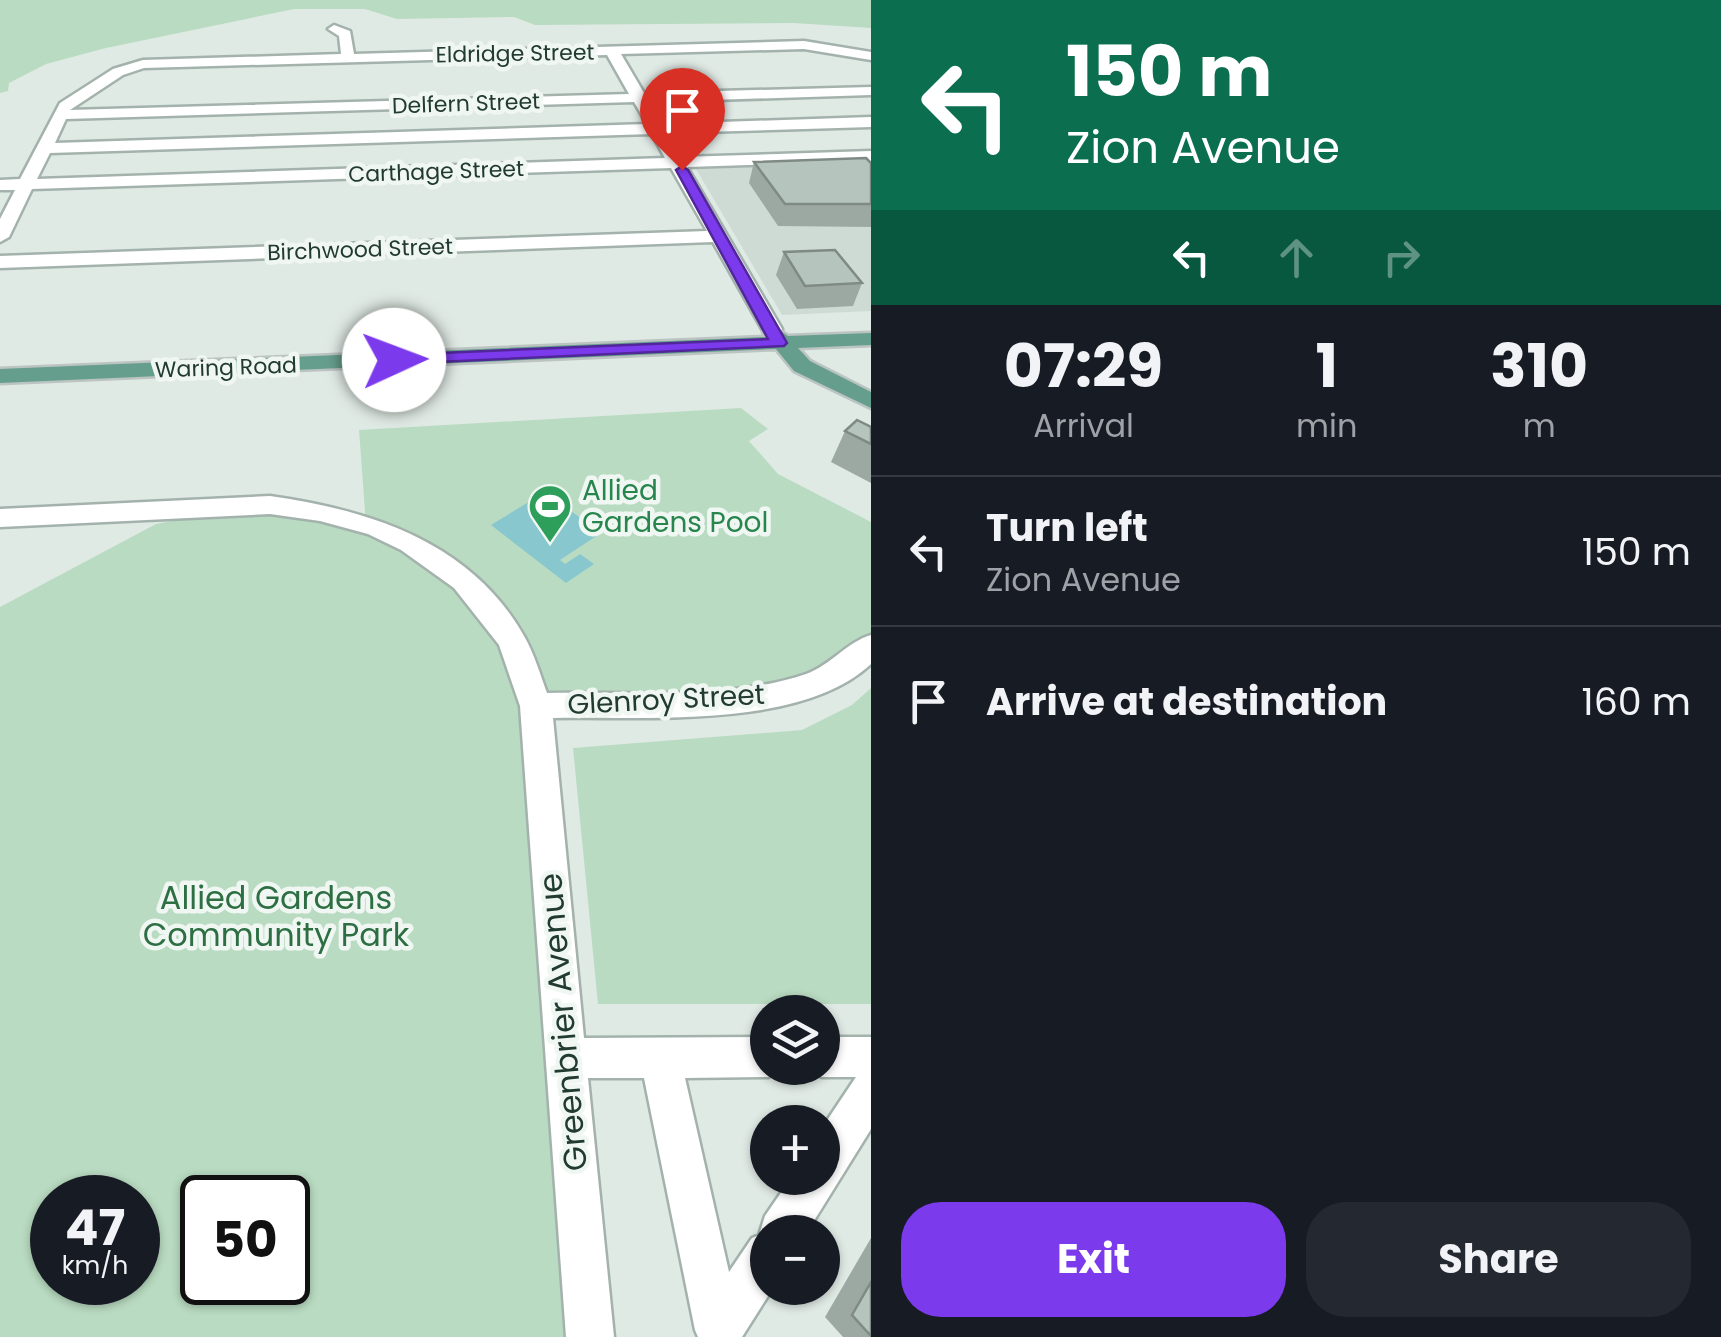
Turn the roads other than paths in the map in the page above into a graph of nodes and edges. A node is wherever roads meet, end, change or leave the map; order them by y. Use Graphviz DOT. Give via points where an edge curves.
graph roads {
  1 [pos="334,29"];
  2 [pos="612,50"];
  3 [pos="871,56"];
  4 [pos="348,57"];
  5 [pos="871,90"];
  6 [pos="638,98"];
  7 [pos="60,115"];
  8 [pos="871,122"];
  9 [pos="656,128"];
  10 [pos="45,148"];
  11 [pos="871,156"];
  12 [pos="678,162"];
  13 [pos="871,174"];
  14 [pos="728,178"];
  15 [pos="28,185"];
  16 [pos="0,186"];
  17 [pos="720,236"];
  18 [pos="0,237"];
  19 [pos="0,262"];
  20 [pos="871,325"];
  21 [pos="775,336"];
  22 [pos="871,339"];
  23 [pos="0,362"];
  24 [pos="0,376"];
  25 [pos="871,401"];
  26 [pos="0,518"];
  27 [pos="871,646"];
  28 [pos="536,706"];
  29 [pos="840,1057"];
  30 [pos="871,1057"];
  31 [pos="566,1058"];
  32 [pos="660,1058"];
  33 [pos="750,1058"];
  34 [pos="871,1091"];
  35 [pos="840,1139"];
  36 [pos="750,1284"];
  37 [pos="720,1334"];
  38 [pos="590,1337"];
  1 -- 4 [label="street" via="344,34"];
  2 -- 3 [label="street, Eldridge Street" via="804,45"];
  2 -- 4 [label="street, Eldridge Street"];
  2 -- 6 [label="street"];
  4 -- 7 [label="street, Eldridge Street" via="158,63 118,72 75,96"];
  5 -- 6 [label="street, Delfern Street"];
  6 -- 7 [label="street, Delfern Street"];
  6 -- 9 [label="street"];
  7 -- 10 [label="street"];
  8 -- 9 [label="street"];
  9 -- 10 [label="street"];
  9 -- 12 [label="street"];
  10 -- 15 [label="street"];
  11 -- 12 [label="street, Carthage Street"];
  12 -- 15 [label="street, Carthage Street"];
  12 -- 17 [label="street"];
  13 -- 14 [label="street"];
  15 -- 16 [label="street, Carthage Street"];
  15 -- 18 [label="street"];
  17 -- 19 [label="street, Birchwood Street"];
  17 -- 21 [label="street"];
  20 -- 21 [label="main road, Waring Road"];
  21 -- 22 [label="main road, Waring Road"];
  21 -- 23 [label="main road, Waring Road"];
  21 -- 24 [label="main road, Waring Road"];
  21 -- 25 [label="main road" via="802,366"];
  26 -- 28 [label="street, Glenroy Street" via="270,505 377,528 410,542 464,581 512,640"];
  27 -- 28 [label="street, Glenroy Street" via="835,675 800,689"];
  28 -- 31 [label="street, Greenbrier Avenue"];
  29 -- 30 [label="street"];
  31 -- 32 [label="street"];
  31 -- 38 [label="street, Greenbrier Avenue"];
  32 -- 33 [label="street"];
  32 -- 37 [label="street"];
  34 -- 35 [label="street"];
  36 -- 37 [label="street"];
}
